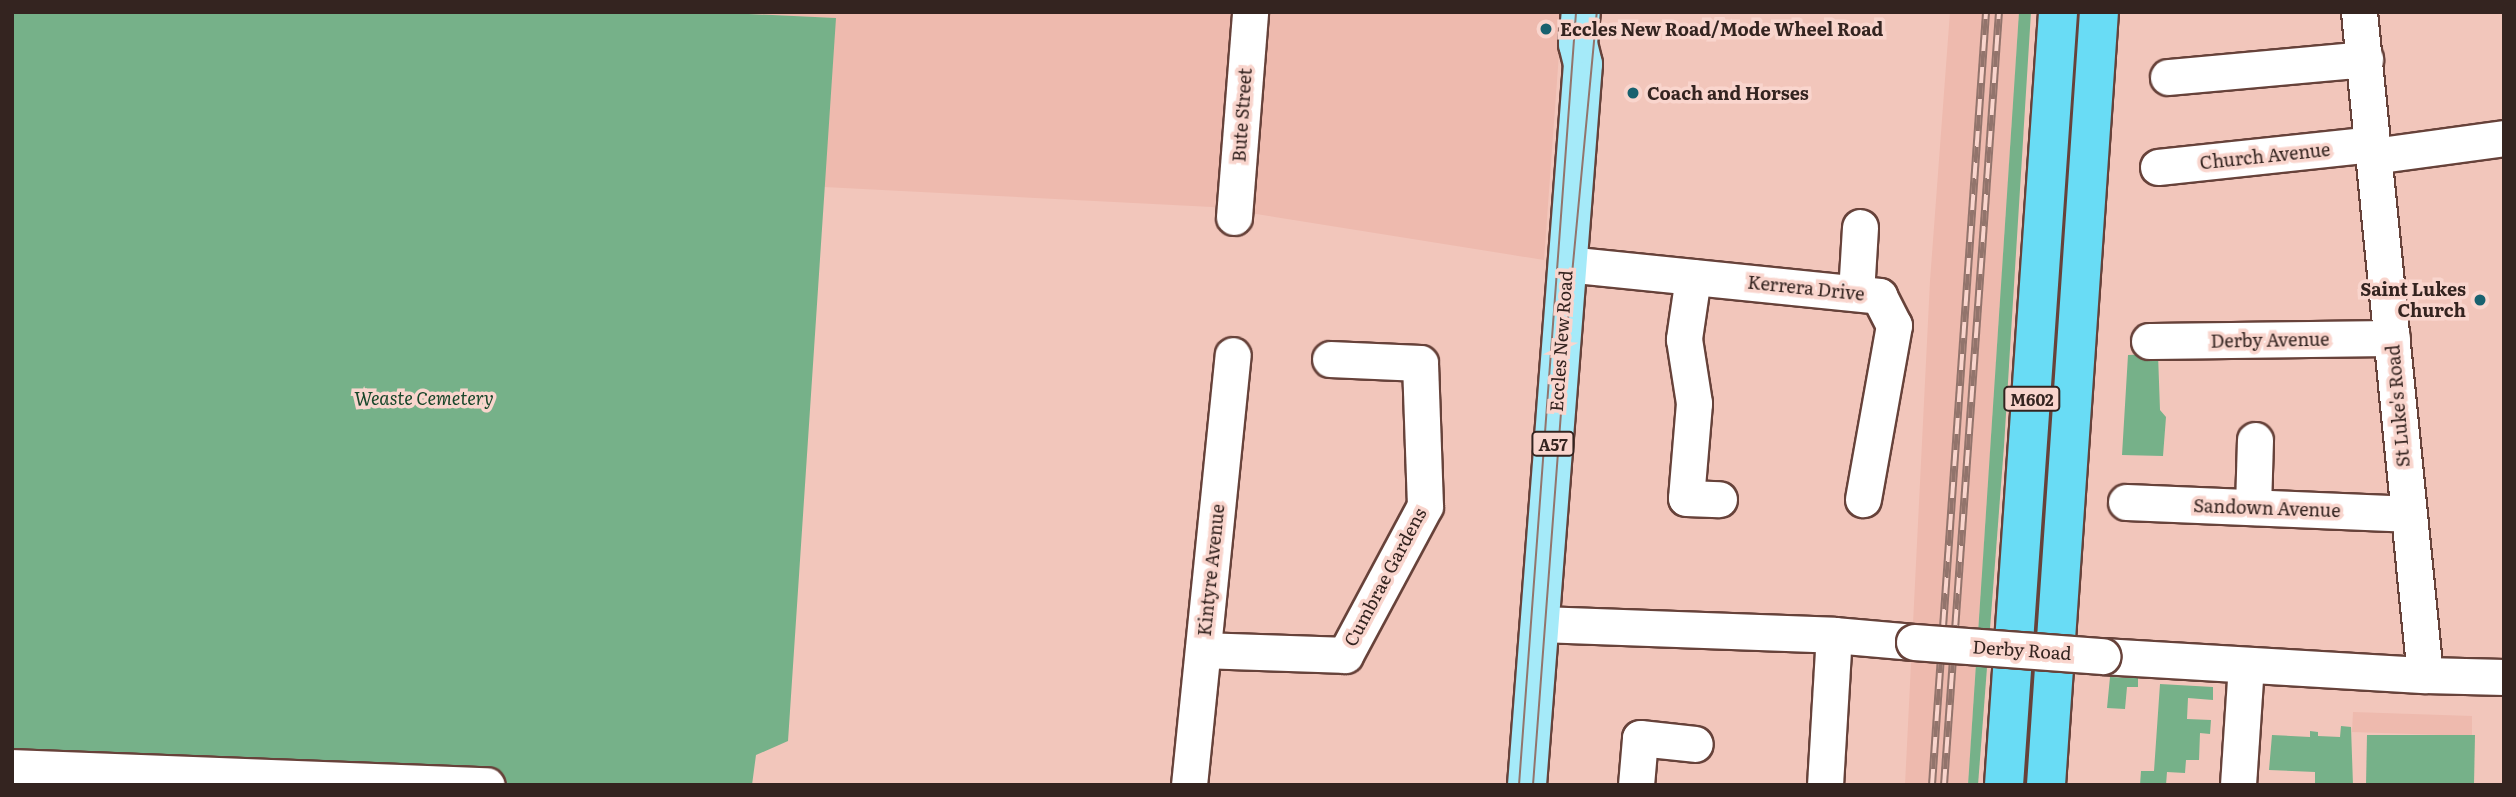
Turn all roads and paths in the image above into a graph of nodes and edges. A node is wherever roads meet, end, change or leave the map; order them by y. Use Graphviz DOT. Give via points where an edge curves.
graph roads {
  1 [pos="1250,12"];
  2 [pos="1581,12"];
  3 [pos="1595,12"];
  4 [pos="2058,12"];
  5 [pos="2099,12"];
  6 [pos="2359,12"];
  7 [pos="2365,59"];
  8 [pos="1583,64"];
  9 [pos="2168,76"];
  10 [pos="2504,138"];
  11 [pos="2372,150"];
  12 [pos="2158,167"];
  13 [pos="1234,217"];
  14 [pos="1860,227"];
  15 [pos="1566,264"];
  16 [pos="1693,277"];
  17 [pos="1856,293"];
  18 [pos="2392,338"];
  19 [pos="2149,341"];
  20 [pos="1233,355"];
  21 [pos="1330,359"];
  22 [pos="2255,440"];
  23 [pos="1719,499"];
  24 [pos="1863,499"];
  25 [pos="2126,502"];
  26 [pos="2253,507"];
  27 [pos="2408,514"];
  28 [pos="1540,624"];
  29 [pos="1834,635"];
  30 [pos="1203,650"];
  31 [pos="2246,665"];
  32 [pos="2425,675"];
  33 [pos="2504,677"];
  34 [pos="1695,744"];
  35 [pos="12,767"];
  36 [pos="487,785"];
  37 [pos="1189,785"];
  38 [pos="1527,785"];
  39 [pos="1636,785"];
  40 [pos="1825,785"];
  41 [pos="2004,785"];
  42 [pos="2046,785"];
  43 [pos="2238,785"];
  1 -- 13 [label="street, Bute Street"];
  2 -- 8 [label="main road, Eccles New Road / A57" via="1578,44"];
  3 -- 8 [label="main road, Eccles New Road" via="1592,44"];
  4 -- 41 [label="highway, M602"];
  5 -- 42 [label="highway, M602"];
  6 -- 7 [label="street, St Luke's Road"];
  7 -- 9 [label="street"];
  7 -- 11 [label="street, St Luke's Road"];
  8 -- 15 [label="main road, Eccles New Road / A57"];
  10 -- 11 [label="street, Church Avenue"];
  11 -- 12 [label="street, Church Avenue"];
  11 -- 18 [label="street, St Luke's Road"];
  14 -- 17 [label="street"];
  15 -- 16 [label="street, Kerrera Drive"];
  15 -- 28 [label="main road, Eccles New Road / A57"];
  16 -- 17 [label="street, Kerrera Drive"];
  16 -- 23 [label="street" via="1684,339 1694,403 1686,498"];
  17 -- 24 [label="street, Kerrera Drive" via="1879,296 1894,325"];
  18 -- 19 [label="street, Derby Avenue"];
  18 -- 27 [label="street, St Luke's Road"];
  20 -- 30 [label="street, Kintyre Avenue"];
  21 -- 30 [label="street, Cumbrae Gardens" via="1420,363 1425,506 1345,655"];
  22 -- 26 [label="street"];
  25 -- 26 [label="street, Sandown Avenue"];
  26 -- 27 [label="street, Sandown Avenue"];
  27 -- 32 [label="street, St Luke's Road"];
  28 -- 29 [label="street, Derby Road"];
  28 -- 38 [label="main road, Eccles New Road / A57"];
  29 -- 31 [label="street, Derby Road, bridge"];
  29 -- 40 [label="street"];
  30 -- 37 [label="street, Kintyre Avenue"];
  31 -- 32 [label="street, Derby Road"];
  31 -- 43 [label="street"];
  32 -- 33 [label="street, Derby Road"];
  34 -- 39 [label="street" via="1640,738"];
  35 -- 36 [label="street"];
}
